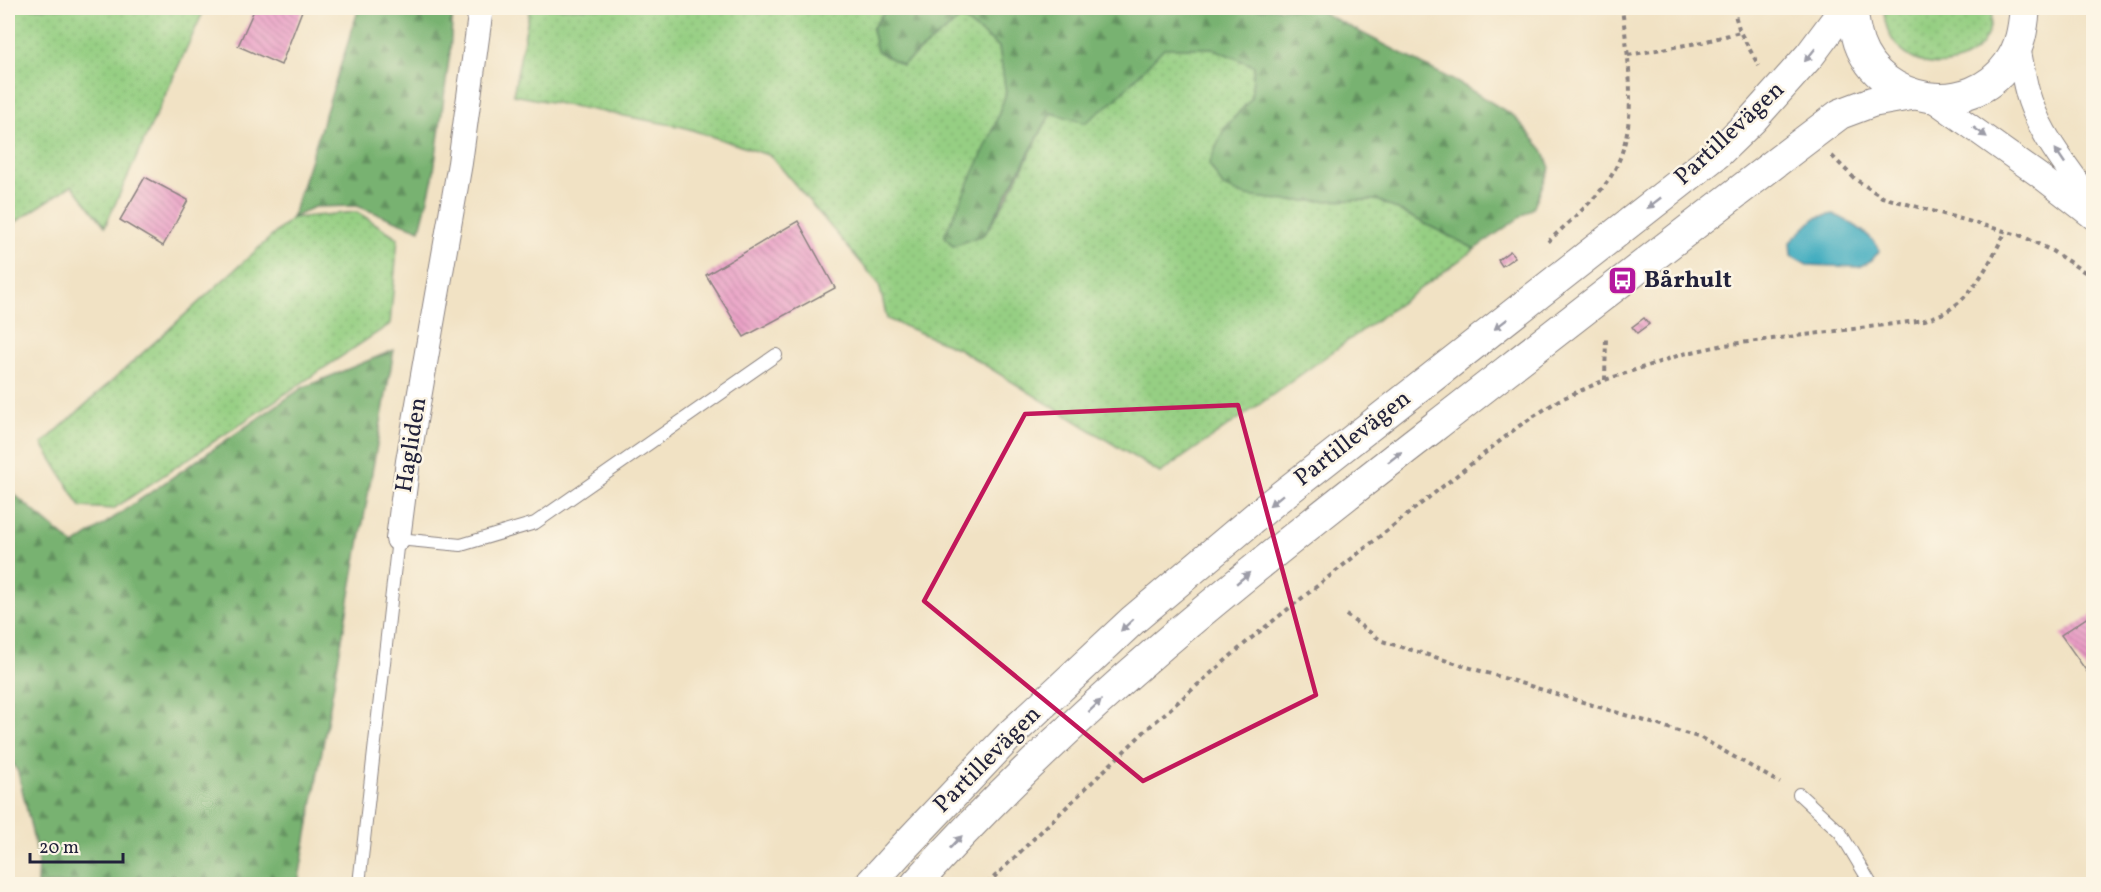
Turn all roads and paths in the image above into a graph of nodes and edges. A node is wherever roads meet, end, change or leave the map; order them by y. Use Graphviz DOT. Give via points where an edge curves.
graph roads {
  1 [pos="481,8"];
  2 [pos="1622,8"];
  3 [pos="1733,8"];
  4 [pos="1845,8"];
  5 [pos="1854,8"];
  6 [pos="2026,23"];
  7 [pos="1740,32"];
  8 [pos="1628,55"];
  9 [pos="1760,66"];
  10 [pos="1921,97"];
  11 [pos="1826,151"];
  12 [pos="2094,205"];
  13 [pos="2094,218"];
  14 [pos="2005,233"];
  15 [pos="1548,242"];
  16 [pos="2094,278"];
  17 [pos="1606,336"];
  18 [pos="776,356"];
  19 [pos="1605,380"];
  20 [pos="398,539"];
  21 [pos="1346,615"];
  22 [pos="1799,794"];
  23 [pos="359,885"];
  24 [pos="870,885"];
  25 [pos="916,885"];
  26 [pos="987,885"];
  27 [pos="1871,885"];
  1 -- 20 [label="street, Hagliden" via="460,163"];
  2 -- 8 [label="path"];
  3 -- 7 [label="path"];
  4 -- 24 [label="street, Partillevägen, one-way" via="1810,55 1717,154 1281,496 1133,620 1011,734"];
  5 -- 10 [label="street" via="1856,33 1863,54 1875,71 1892,85"];
  6 -- 10 [label="street, Partillevägen" via="2008,65 1993,80 1954,98"];
  12 -- 6 [label="street, one-way" via="2056,151 2029,99"];
  7 -- 8 [label="path"];
  7 -- 9 [label="path"];
  8 -- 15 [label="path" via="1628,130 1614,171 1602,190"];
  10 -- 13 [label="street, one-way" via="2040,176"];
  25 -- 10 [label="street, Partillevägen, one-way" via="1046,751 1156,650 1293,537 1840,114 1872,102"];
  11 -- 14 [label="path" via="1855,179 1882,197"];
  14 -- 16 [label="path" via="2022,236 2052,251"];
  14 -- 19 [label="path" via="1977,282 1961,300 1946,312 1925,320 1724,345"];
  17 -- 19 [label="path"];
  18 -- 20 [label="lane" via="535,523 460,545"];
  19 -- 26 [label="path" via="1559,400 1519,426 1249,640 1147,729"];
  20 -- 23 [label="lane, Hagliden"];
  21 -- 22 [label="path" via="1382,641 1701,738"];
  22 -- 27 [label="lane" via="1840,832"];
}
